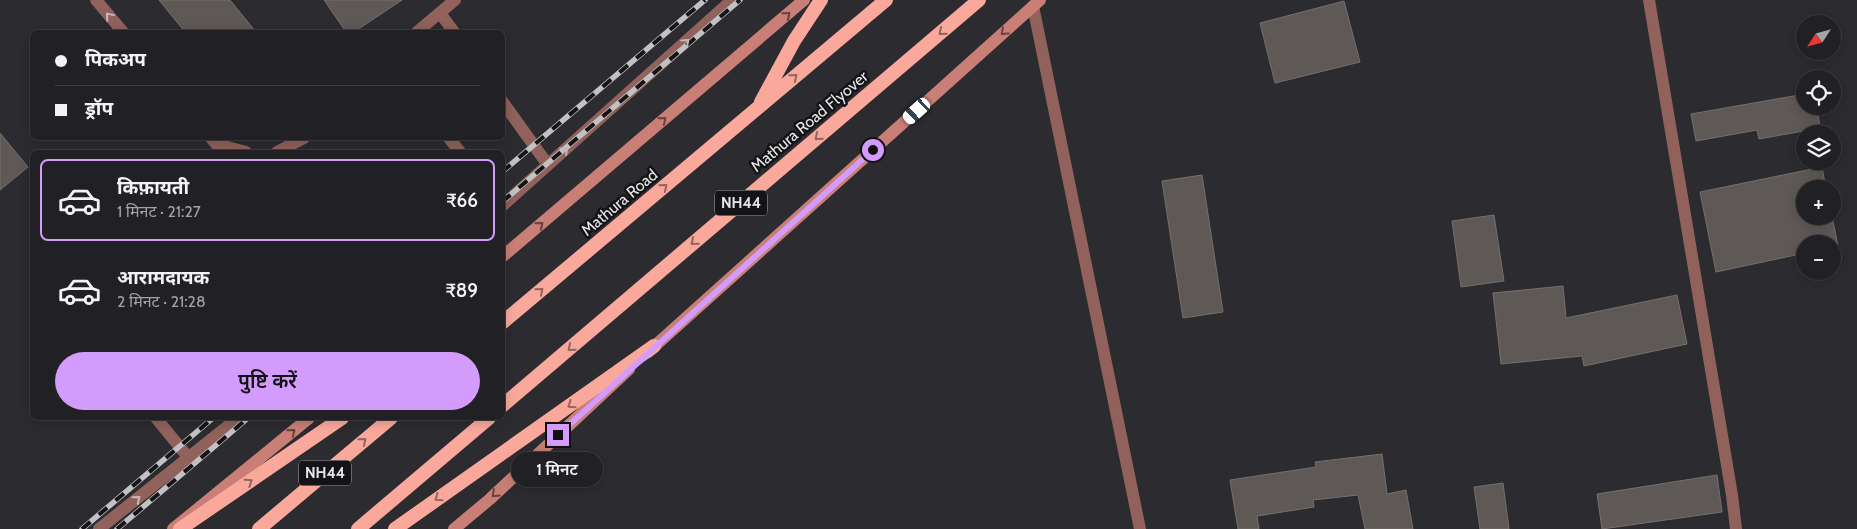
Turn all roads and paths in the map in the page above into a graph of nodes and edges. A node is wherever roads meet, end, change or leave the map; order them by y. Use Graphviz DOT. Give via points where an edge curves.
graph roads {
  1 [pos="96,0"];
  2 [pos="455,0"];
  3 [pos="732,0"];
  4 [pos="804,0"];
  5 [pos="821,0"];
  6 [pos="886,0"];
  7 [pos="979,0"];
  8 [pos="1649,0"];
  9 [pos="1037,3"];
  10 [pos="440,13"];
  11 [pos="121,30"];
  12 [pos="419,30"];
  13 [pos="453,30"];
  14 [pos="505,104"];
  15 [pos="757,109"];
  16 [pos="213,140"];
  17 [pos="300,140"];
  18 [pos="451,140"];
  19 [pos="238,150"];
  20 [pos="282,150"];
  21 [pos="458,150"];
  22 [pos="548,165"];
  23 [pos="505,203"];
  24 [pos="505,254"];
  25 [pos="505,321"];
  26 [pos="654,346"];
  27 [pos="505,403"];
  28 [pos="158,420"];
  29 [pos="236,420"];
  30 [pos="307,420"];
  31 [pos="339,420"];
  32 [pos="389,420"];
  33 [pos="487,420"];
  34 [pos="188,458"];
  35 [pos="99,529"];
  36 [pos="173,529"];
  37 [pos="180,529"];
  38 [pos="259,529"];
  39 [pos="358,529"];
  40 [pos="395,529"];
  41 [pos="454,529"];
  42 [pos="1140,529"];
  43 [pos="1736,529"];
  11 -- 1 [label="street, one-way"];
  2 -- 10 [label="street"];
  22 -- 3 [label="street, one-way"];
  24 -- 4 [label="main road, one-way"];
  5 -- 15 [label="highway" via="794,41"];
  15 -- 6 [label="highway, one-way"];
  7 -- 27 [label="highway, Mathura Road Flyover / NH44, one-way"];
  8 -- 43 [label="street"];
  9 -- 26 [label="main road, one-way"];
  9 -- 42 [label="street"];
  10 -- 12 [label="street"];
  10 -- 13 [label="street"];
  14 -- 22 [label="street"];
  25 -- 15 [label="highway, Mathura Road, one-way"];
  16 -- 19 [label="street" via="216,144"];
  17 -- 20 [label="street"];
  18 -- 21 [label="street"];
  22 -- 23 [label="street"];
  26 -- 40 [label="highway, one-way"];
  26 -- 41 [label="main road, one-way"];
  28 -- 34 [label="street"];
  29 -- 34 [label="street"];
  36 -- 30 [label="main road, one-way"];
  37 -- 31 [label="highway, one-way"];
  38 -- 32 [label="highway, NH44, one-way"];
  33 -- 39 [label="highway"];
  35 -- 34 [label="street, one-way"];
}
